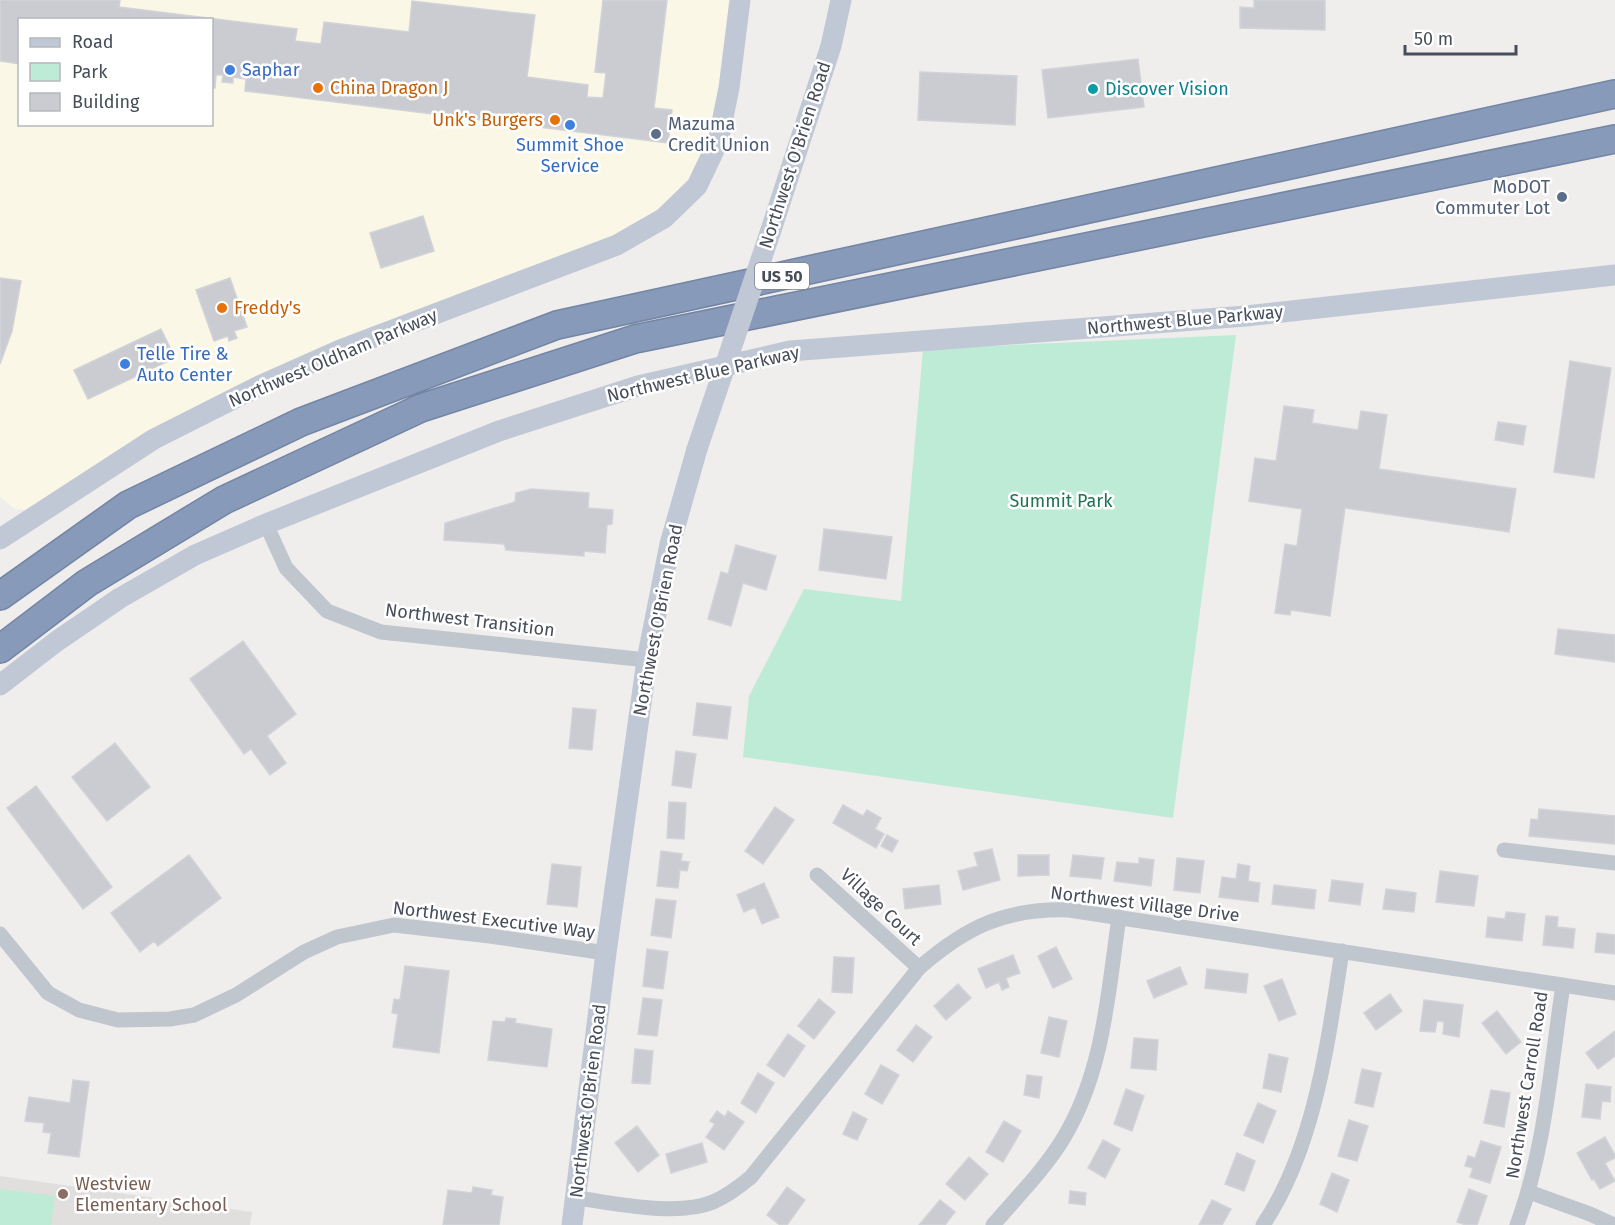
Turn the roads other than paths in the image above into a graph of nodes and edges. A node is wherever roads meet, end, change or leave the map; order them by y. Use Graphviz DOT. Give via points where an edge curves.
graph roads {
  1 [pos="740,0"];
  2 [pos="841,0"];
  3 [pos="1615,94"];
  4 [pos="1615,138"];
  5 [pos="1615,275"];
  6 [pos="266,524"];
  7 [pos="3,532"];
  8 [pos="0,596"];
  9 [pos="0,649"];
  10 [pos="647,660"];
  11 [pos="0,685"];
  12 [pos="1504,850"];
  13 [pos="1615,863"];
  14 [pos="817,875"];
  15 [pos="1119,917"];
  16 [pos="0,934"];
  17 [pos="1342,951"];
  18 [pos="606,953"];
  19 [pos="919,968"];
  20 [pos="1563,985"];
  21 [pos="1615,993"];
  22 [pos="1529,1192"];
  23 [pos="576,1198"];
  24 [pos="572,1225"];
  25 [pos="993,1225"];
  26 [pos="1263,1225"];
  27 [pos="1517,1225"];
  28 [pos="1614,1225"];
  1 -- 7 [label="street, Northwest Oldham Parkway" via="718,142 697,186 664,218 617,245 340,350 259,386 154,439"];
  2 -- 10 [label="street, Northwest O'Brien Road, bridge" via="831,46 697,449 670,544"];
  3 -- 8 [label="highway, US 50" via="557,326 302,422 128,505"];
  4 -- 9 [label="highway, US 50" via="635,339 421,408 224,500 87,583"];
  5 -- 6 [label="street, Northwest Blue Parkway" via="1246,316 790,351 638,386 499,431"];
  6 -- 10 [label="street, Northwest Transition" via="286,568 327,611 381,632"];
  6 -- 11 [label="street, Northwest Blue Parkway" via="195,555 120,598"];
  10 -- 18 [label="street, Northwest O'Brien Road"];
  12 -- 13 [label="street"];
  14 -- 19 [label="street, Village Court"];
  15 -- 17 [label="street, Northwest Village Drive"];
  15 -- 19 [label="street, Northwest Village Drive" via="1045,909 998,917 943,947"];
  15 -- 25 [label="street" via="1090,1081 1064,1138"];
  16 -- 18 [label="street, Northwest Executive Way" via="48,993 79,1010 118,1020 194,1015 337,937 394,925"];
  17 -- 20 [label="street, Northwest Village Drive"];
  17 -- 26 [label="street" via="1323,1068 1312,1108 1298,1154"];
  18 -- 23 [label="street, Northwest O'Brien Road"];
  19 -- 23 [label="street, Northwest Village Drive" via="751,1177 730,1194 702,1206 675,1210"];
  20 -- 21 [label="street, Northwest Village Drive"];
  20 -- 22 [label="street, Northwest Carroll Road"];
  22 -- 27 [label="street, Northwest Carroll Road"];
  22 -- 28 [label="street"];
  23 -- 24 [label="street, Northwest O'Brien Road"];
}
